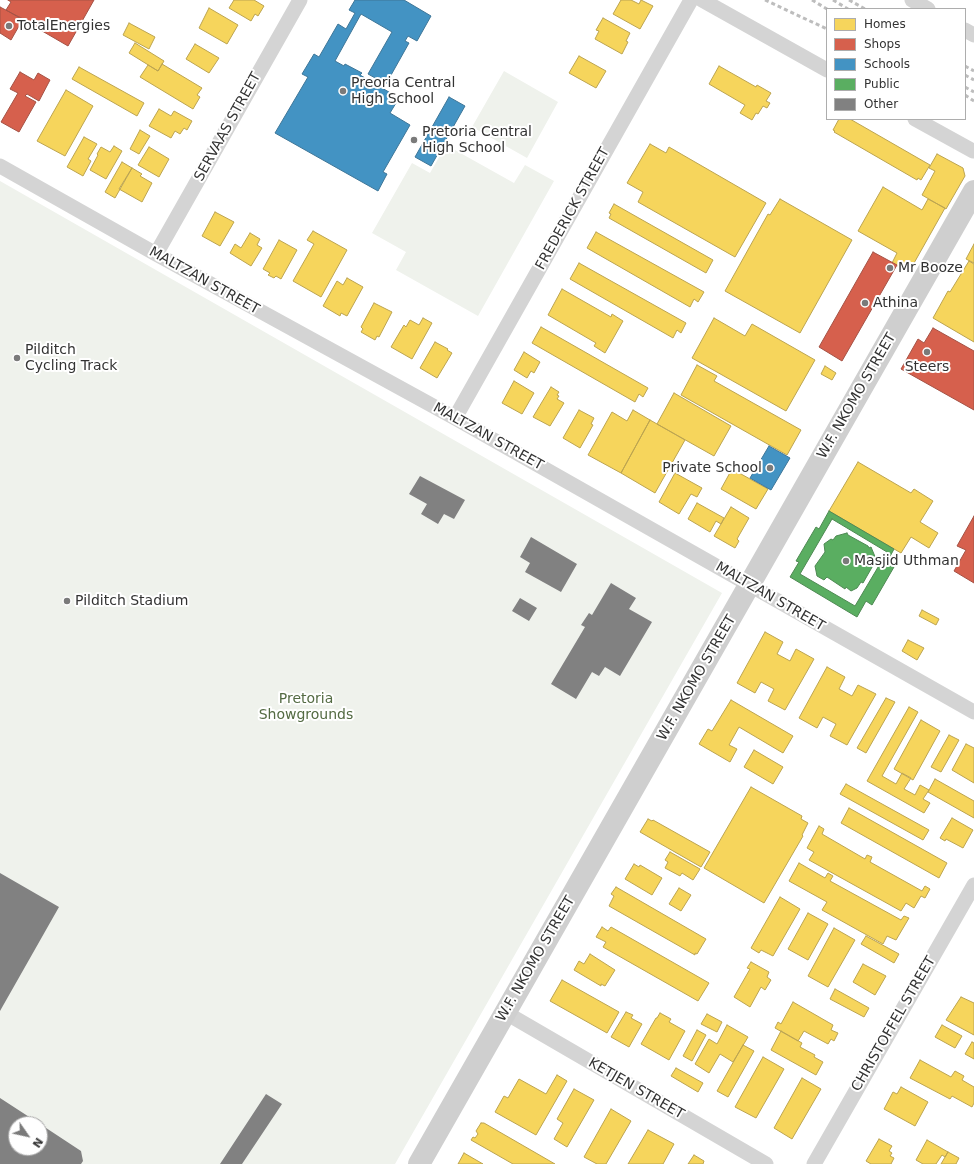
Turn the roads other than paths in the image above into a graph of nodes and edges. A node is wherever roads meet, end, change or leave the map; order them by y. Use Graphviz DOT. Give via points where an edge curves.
graph roads {
  1 [pos="300,0"];
  2 [pos="692,0"];
  3 [pos="702,0"];
  4 [pos="912,0"];
  5 [pos="926,8"];
  6 [pos="826,69"];
  7 [pos="917,120"];
  8 [pos="973,152"];
  9 [pos="0,166"];
  10 [pos="974,191"];
  11 [pos="156,254"];
  12 [pos="455,418"];
  13 [pos="750,585"];
  14 [pos="974,712"];
  15 [pos="974,885"];
  16 [pos="506,1013"];
  17 [pos="419,1164"];
  18 [pos="766,1164"];
  19 [pos="814,1164"];
  1 -- 11 [label="street, SERVAAS STREET"];
  2 -- 12 [label="street, FREDERICK STREET"];
  3 -- 6 [label="street"];
  4 -- 5 [label="street"];
  7 -- 8 [label="street"];
  9 -- 11 [label="street, MALTZAN STREET"];
  10 -- 13 [label="main road, W.F. NKOMO STREET"];
  11 -- 12 [label="street, MALTZAN STREET"];
  12 -- 13 [label="street, MALTZAN STREET"];
  13 -- 14 [label="street, MALTZAN STREET"];
  13 -- 16 [label="main road, W.F. NKOMO STREET"];
  15 -- 19 [label="street, CHRISTOFFEL STREET"];
  16 -- 17 [label="main road, W.F. NKOMO STREET"];
  16 -- 18 [label="street, KETJEN STREET"];
}
